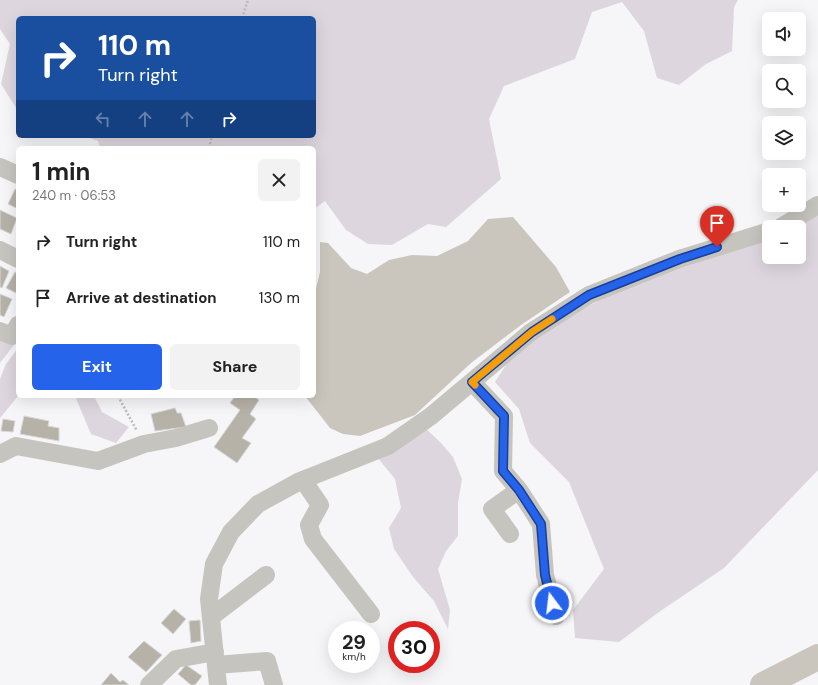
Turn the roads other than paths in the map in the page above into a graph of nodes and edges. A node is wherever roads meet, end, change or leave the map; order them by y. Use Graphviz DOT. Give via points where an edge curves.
graph roads {
  1 [pos="0,167"];
  2 [pos="16,174"];
  3 [pos="818,205"];
  4 [pos="793,220"];
  5 [pos="762,233"];
  6 [pos="0,250"];
  7 [pos="16,257"];
  8 [pos="16,329"];
  9 [pos="0,330"];
  10 [pos="472,382"];
  11 [pos="209,428"];
  12 [pos="0,454"];
  13 [pos="303,480"];
  14 [pos="519,490"];
  15 [pos="510,534"];
  16 [pos="266,575"];
  17 [pos="371,614"];
  18 [pos="556,616"];
  19 [pos="211,617"];
  20 [pos="215,659"];
  21 [pos="149,685"];
  22 [pos="218,685"];
  23 [pos="274,685"];
  1 -- 2 [label="street"];
  3 -- 4 [label="street"];
  5 -- 10 [label="street" via="680,259 589,295 532,332"];
  6 -- 7 [label="street"];
  8 -- 9 [label="street" via="12,336"];
  10 -- 13 [label="street" via="431,416 388,446"];
  10 -- 14 [label="street" via="504,416 503,471"];
  11 -- 12 [label="street" via="144,444 98,461 16,446"];
  13 -- 17 [label="street" via="320,505 309,525 313,539"];
  13 -- 19 [label="street" via="258,504 231,532 214,564 209,599"];
  14 -- 15 [label="street" via="492,509"];
  14 -- 18 [label="street" via="541,524 545,575"];
  16 -- 19 [label="street"];
  19 -- 20 [label="street"];
  20 -- 21 [label="street" via="176,658"];
  20 -- 22 [label="street"];
  20 -- 23 [label="street" via="267,661"];
}
